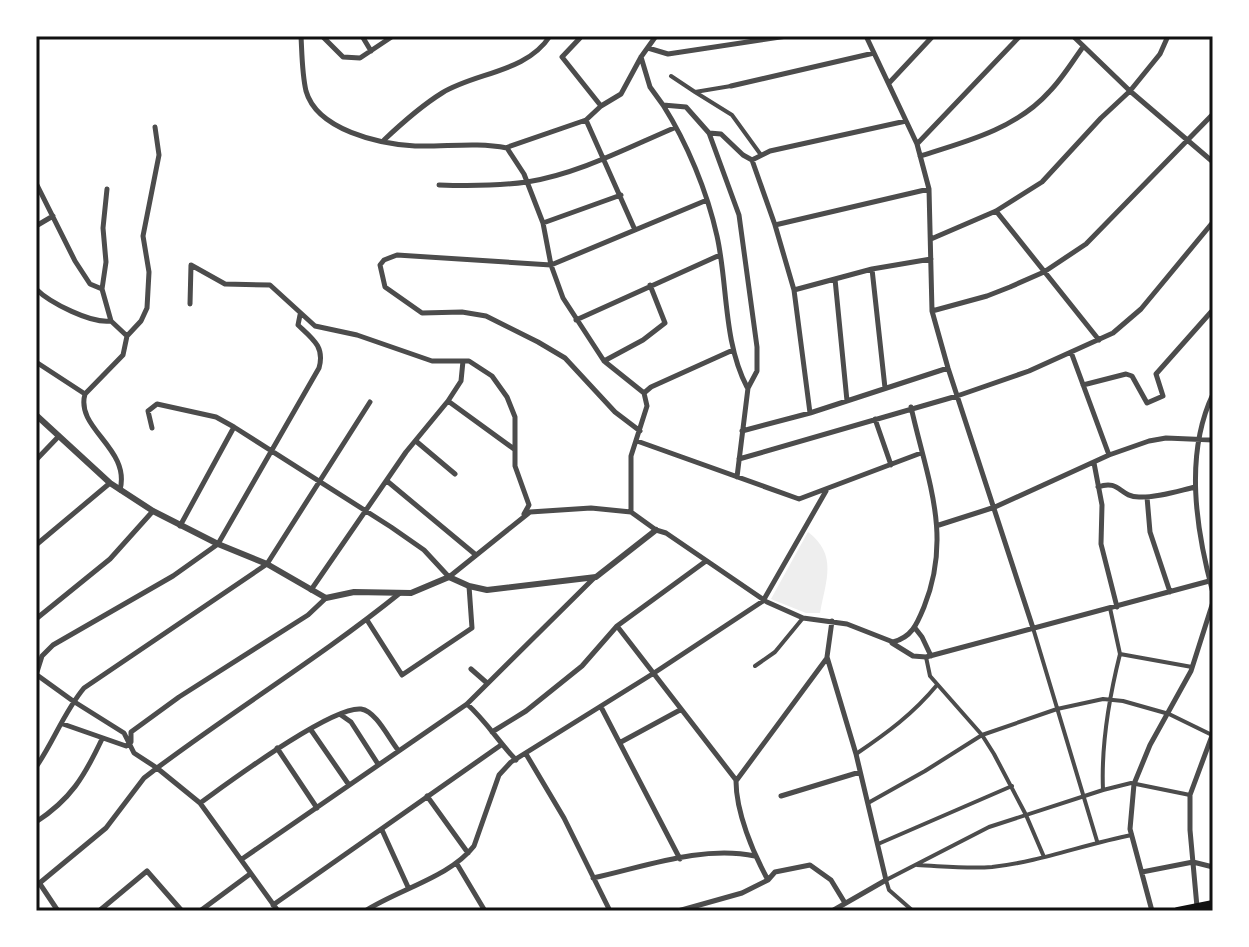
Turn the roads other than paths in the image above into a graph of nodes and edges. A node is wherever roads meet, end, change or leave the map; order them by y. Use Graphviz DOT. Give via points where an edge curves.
graph roads {
  1 [pos="301,36"];
  2 [pos="322,36"];
  3 [pos="362,36"];
  4 [pos="393,36"];
  5 [pos="550,36"];
  6 [pos="656,36"];
  7 [pos="787,36"];
  8 [pos="866,36"];
  9 [pos="933,36"];
  10 [pos="1020,36"];
  11 [pos="1073,36"];
  12 [pos="1168,36"];
  13 [pos="580,38"];
  14 [pos="1083,47"];
  15 [pos="648,48"];
  16 [pos="371,51"];
  17 [pos="874,53"];
  18 [pos="641,57"];
  19 [pos="671,76"];
  20 [pos="890,82"];
  21 [pos="731,86"];
  22 [pos="1130,91"];
  23 [pos="695,92"];
  24 [pos="666,105"];
  25 [pos="601,106"];
  26 [pos="1213,114"];
  27 [pos="586,120"];
  28 [pos="906,121"];
  29 [pos="155,127"];
  30 [pos="674,128"];
  31 [pos="709,133"];
  32 [pos="383,140"];
  33 [pos="1187,141"];
  34 [pos="917,144"];
  35 [pos="507,148"];
  36 [pos="761,156"];
  37 [pos="920,156"];
  38 [pos="603,159"];
  39 [pos="752,160"];
  40 [pos="1213,162"];
  41 [pos="528,182"];
  42 [pos="36,183"];
  43 [pos="439,185"];
  44 [pos="107,189"];
  45 [pos="929,189"];
  46 [pos="621,195"];
  47 [pos="707,200"];
  48 [pos="996,211"];
  49 [pos="53,216"];
  50 [pos="1213,222"];
  51 [pos="543,223"];
  52 [pos="775,225"];
  53 [pos="36,226"];
  54 [pos="635,230"];
  55 [pos="931,239"];
  56 [pos="720,255"];
  57 [pos="931,259"];
  58 [pos="551,265"];
  59 [pos="872,269"];
  60 [pos="1044,272"];
  61 [pos="835,279"];
  62 [pos="650,285"];
  63 [pos="36,289"];
  64 [pos="102,289"];
  65 [pos="794,290"];
  66 [pos="190,304"];
  67 [pos="932,311"];
  68 [pos="1211,312"];
  69 [pos="300,315"];
  70 [pos="576,320"];
  71 [pos="111,321"];
  72 [pos="127,336"];
  73 [pos="1099,340"];
  74 [pos="733,350"];
  75 [pos="1071,352"];
  76 [pos="463,361"];
  77 [pos="604,361"];
  78 [pos="36,362"];
  79 [pos="948,368"];
  80 [pos="1083,385"];
  81 [pos="748,388"];
  82 [pos="885,388"];
  83 [pos="644,393"];
  84 [pos="85,394"];
  85 [pos="1213,394"];
  86 [pos="957,396"];
  87 [pos="448,401"];
  88 [pos="847,401"];
  89 [pos="370,402"];
  90 [pos="911,407"];
  91 [pos="810,413"];
  92 [pos="36,415"];
  93 [pos="875,419"];
  94 [pos="234,427"];
  95 [pos="152,428"];
  96 [pos="640,431"];
  97 [pos="742,431"];
  98 [pos="59,436"];
  99 [pos="1198,439"];
  100 [pos="1213,440"];
  101 [pos="637,441"];
  102 [pos="417,442"];
  103 [pos="515,450"];
  104 [pos="273,452"];
  105 [pos="921,453"];
  106 [pos="1109,455"];
  107 [pos="739,459"];
  108 [pos="36,460"];
  109 [pos="1094,463"];
  110 [pos="891,465"];
  111 [pos="455,474"];
  112 [pos="737,477"];
  113 [pos="387,481"];
  114 [pos="110,483"];
  115 [pos="320,483"];
  116 [pos="1097,487"];
  117 [pos="1195,487"];
  118 [pos="120,490"];
  119 [pos="826,491"];
  120 [pos="1147,496"];
  121 [pos="995,507"];
  122 [pos="364,510"];
  123 [pos="153,511"];
  124 [pos="631,512"];
  125 [pos="521,518"];
  126 [pos="939,525"];
  127 [pos="180,526"];
  128 [pos="656,530"];
  129 [pos="218,544"];
  130 [pos="36,545"];
  131 [pos="476,555"];
  132 [pos="705,561"];
  133 [pos="267,564"];
  134 [pos="449,577"];
  135 [pos="596,577"];
  136 [pos="1211,581"];
  137 [pos="469,586"];
  138 [pos="311,590"];
  139 [pos="1170,592"];
  140 [pos="400,593"];
  141 [pos="1213,593"];
  142 [pos="326,598"];
  143 [pos="763,600"];
  144 [pos="1213,602"];
  145 [pos="1114,608"];
  146 [pos="802,618"];
  147 [pos="36,619"];
  148 [pos="367,620"];
  149 [pos="832,622"];
  150 [pos="617,626"];
  151 [pos="915,628"];
  152 [pos="1033,628"];
  153 [pos="892,642"];
  154 [pos="1120,654"];
  155 [pos="928,656"];
  156 [pos="827,657"];
  157 [pos="755,666"];
  158 [pos="1192,667"];
  159 [pos="471,669"];
  160 [pos="654,673"];
  161 [pos="36,674"];
  162 [pos="487,683"];
  163 [pos="937,685"];
  164 [pos="1111,700"];
  165 [pos="73,701"];
  166 [pos="467,704"];
  167 [pos="601,707"];
  168 [pos="1057,709"];
  169 [pos="680,710"];
  170 [pos="1169,714"];
  171 [pos="340,715"];
  172 [pos="63,724"];
  173 [pos="310,730"];
  174 [pos="492,732"];
  175 [pos="1213,734"];
  176 [pos="982,735"];
  177 [pos="102,739"];
  178 [pos="131,742"];
  179 [pos="621,742"];
  180 [pos="501,745"];
  181 [pos="277,748"];
  182 [pos="1210,748"];
  183 [pos="398,750"];
  184 [pos="526,754"];
  185 [pos="856,754"];
  186 [pos="516,760"];
  187 [pos="378,764"];
  188 [pos="36,767"];
  189 [pos="157,768"];
  190 [pos="860,772"];
  191 [pos="736,781"];
  192 [pos="1134,784"];
  193 [pos="349,785"];
  194 [pos="1012,786"];
  195 [pos="1103,790"];
  196 [pos="1190,795"];
  197 [pos="427,796"];
  198 [pos="781,796"];
  199 [pos="1082,796"];
  200 [pos="200,803"];
  201 [pos="868,803"];
  202 [pos="317,808"];
  203 [pos="1026,815"];
  204 [pos="36,822"];
  205 [pos="382,830"];
  206 [pos="1132,835"];
  207 [pos="1097,841"];
  208 [pos="878,844"];
  209 [pos="468,853"];
  210 [pos="755,856"];
  211 [pos="1044,857"];
  212 [pos="242,859"];
  213 [pos="680,859"];
  214 [pos="1193,862"];
  215 [pos="457,864"];
  216 [pos="914,865"];
  217 [pos="1213,867"];
  218 [pos="1142,872"];
  219 [pos="250,874"];
  220 [pos="593,878"];
  221 [pos="768,880"];
  222 [pos="886,880"];
  223 [pos="38,885"];
  224 [pos="408,887"];
  225 [pos="845,903"];
  226 [pos="1213,904"];
  227 [pos="273,905"];
  228 [pos="1200,909"];
  229 [pos="58,911"];
  230 [pos="99,911"];
  231 [pos="182,911"];
  232 [pos="200,911"];
  233 [pos="278,911"];
  234 [pos="365,911"];
  235 [pos="485,911"];
  236 [pos="544,911"];
  237 [pos="552,911"];
  238 [pos="610,911"];
  239 [pos="678,911"];
  240 [pos="832,911"];
  241 [pos="913,911"];
  242 [pos="1152,911"];
  243 [pos="1178,911"];
  1 -- 32 [label="street" via="307,92 318,115 355,135"];
  2 -- 16 [label="street" via="343,57 360,58"];
  3 -- 16 [label="street"];
  4 -- 16 [label="street"];
  5 -- 32 [label="street" via="524,60 443,92"];
  6 -- 15 [label="street"];
  7 -- 15 [label="street" via="676,54"];
  8 -- 17 [label="street"];
  9 -- 20 [label="street"];
  10 -- 34 [label="street"];
  11 -- 14 [label="street"];
  12 -- 22 [label="street"];
  13 -- 25 [label="street" via="562,57"];
  14 -- 22 [label="street"];
  14 -- 37 [label="street" via="1027,111 987,135"];
  15 -- 18 [label="street"];
  17 -- 20 [label="street"];
  17 -- 21 [label="street"];
  18 -- 24 [label="street" via="650,87"];
  18 -- 25 [label="street" via="621,94"];
  19 -- 23 [label="street"];
  20 -- 28 [label="street"];
  21 -- 23 [label="street"];
  22 -- 33 [label="street"];
  22 -- 48 [label="street" via="1042,182"];
  23 -- 36 [label="street" via="732,115"];
  24 -- 30 [label="street"];
  24 -- 31 [label="street" via="686,107"];
  25 -- 27 [label="street"];
  26 -- 33 [label="street"];
  27 -- 35 [label="street"];
  27 -- 38 [label="street"];
  28 -- 34 [label="street"];
  28 -- 36 [label="street"];
  29 -- 72 [label="street" via="159,155 143,236 147,308"];
  30 -- 38 [label="street"];
  30 -- 47 [label="street"];
  31 -- 39 [label="street" via="721,134"];
  31 -- 81 [label="street" via="739,215 757,347 757,371"];
  32 -- 35 [label="street" via="413,146 486,143"];
  33 -- 40 [label="street"];
  33 -- 60 [label="street" via="1086,244"];
  34 -- 37 [label="street"];
  35 -- 41 [label="street"];
  36 -- 39 [label="street"];
  37 -- 45 [label="street"];
  38 -- 41 [label="street"];
  38 -- 46 [label="street"];
  39 -- 52 [label="street"];
  41 -- 43 [label="street"];
  41 -- 51 [label="street"];
  42 -- 49 [label="street"];
  44 -- 64 [label="street"];
  45 -- 52 [label="street"];
  45 -- 55 [label="street"];
  46 -- 51 [label="street"];
  46 -- 54 [label="street"];
  47 -- 54 [label="street"];
  47 -- 56 [label="street"];
  48 -- 55 [label="street"];
  48 -- 60 [label="street"];
  49 -- 53 [label="street"];
  49 -- 64 [label="street" via="90,284"];
  50 -- 73 [label="street" via="1141,309"];
  51 -- 58 [label="street"];
  52 -- 65 [label="street"];
  54 -- 58 [label="street"];
  55 -- 57 [label="street"];
  56 -- 62 [label="street"];
  56 -- 74 [label="street"];
  57 -- 59 [label="street"];
  57 -- 67 [label="street"];
  58 -- 70 [label="street"];
  58 -- 96 [label="street" via="397,255 380,265 385,287 422,313 486,316 565,358"];
  59 -- 61 [label="street"];
  59 -- 82 [label="street"];
  60 -- 67 [label="street"];
  60 -- 73 [label="street"];
  61 -- 65 [label="street"];
  61 -- 88 [label="street"];
  62 -- 70 [label="street"];
  62 -- 77 [label="street" via="665,323"];
  63 -- 71 [label="street" via="49,301 101,322"];
  64 -- 71 [label="street"];
  65 -- 91 [label="street"];
  66 -- 69 [label="street" via="191,265 225,284 270,285"];
  67 -- 79 [label="street"];
  68 -- 80 [label="street" via="1156,374 1163,396 1147,403 1126,374"];
  69 -- 76 [label="street" via="315,326 432,361"];
  69 -- 104 [label="street" via="298,325 320,346 322,357"];
  70 -- 77 [label="street"];
  71 -- 72 [label="street"];
  72 -- 84 [label="street" via="123,355"];
  73 -- 75 [label="street"];
  74 -- 81 [label="street"];
  74 -- 83 [label="street"];
  75 -- 80 [label="street"];
  75 -- 86 [label="street"];
  76 -- 87 [label="street" via="461,381"];
  76 -- 103 [label="street" via="478,364 507,397 515,417"];
  77 -- 83 [label="street"];
  78 -- 84 [label="street"];
  79 -- 82 [label="street"];
  79 -- 86 [label="street"];
  80 -- 106 [label="street"];
  81 -- 97 [label="street"];
  82 -- 88 [label="street"];
  83 -- 96 [label="street" via="647,406"];
  84 -- 118 [label="street" via="86,415 121,465"];
  85 -- 99 [label="street"];
  86 -- 90 [label="street"];
  86 -- 121 [label="street"];
  87 -- 102 [label="street"];
  87 -- 103 [label="street"];
  88 -- 91 [label="street"];
  89 -- 115 [label="street"];
  90 -- 93 [label="street"];
  90 -- 105 [label="street"];
  91 -- 97 [label="street"];
  92 -- 98 [label="street"];
  93 -- 107 [label="street"];
  93 -- 110 [label="street"];
  94 -- 95 [label="street" via="216,417 157,404 148,411"];
  94 -- 104 [label="street"];
  94 -- 127 [label="street"];
  96 -- 101 [label="street"];
  97 -- 107 [label="street"];
  98 -- 108 [label="street"];
  98 -- 114 [label="street"];
  99 -- 100 [label="street"];
  99 -- 106 [label="street" via="1149,441"];
  99 -- 117 [label="street"];
  101 -- 112 [label="street"];
  101 -- 124 [label="street" via="631,456"];
  102 -- 111 [label="street"];
  102 -- 113 [label="street"];
  103 -- 125 [label="street" via="529,505"];
  104 -- 115 [label="street"];
  104 -- 129 [label="street"];
  105 -- 110 [label="street"];
  105 -- 126 [label="street"];
  106 -- 109 [label="street"];
  107 -- 112 [label="street"];
  109 -- 116 [label="street"];
  109 -- 121 [label="street"];
  110 -- 119 [label="street"];
  112 -- 119 [label="street" via="799,499"];
  113 -- 122 [label="street"];
  113 -- 131 [label="street"];
  114 -- 118 [label="street"];
  114 -- 130 [label="street"];
  115 -- 122 [label="street"];
  115 -- 133 [label="street"];
  116 -- 120 [label="street" via="1108,484 1138,498"];
  116 -- 145 [label="street"];
  117 -- 120 [label="street"];
  117 -- 136 [label="street"];
  118 -- 123 [label="street"];
  119 -- 143 [label="street"];
  120 -- 139 [label="street" via="1150,532"];
  121 -- 126 [label="street"];
  121 -- 152 [label="street"];
  122 -- 134 [label="street" via="424,550"];
  122 -- 138 [label="street"];
  123 -- 127 [label="street"];
  123 -- 147 [label="street" via="110,559"];
  124 -- 125 [label="street" via="591,508 530,512"];
  124 -- 128 [label="street"];
  125 -- 131 [label="street"];
  126 -- 151 [label="street" via="932,587"];
  127 -- 129 [label="street"];
  128 -- 132 [label="street"];
  128 -- 135 [label="street"];
  129 -- 133 [label="street"];
  129 -- 161 [label="street" via="53,645"];
  131 -- 134 [label="street"];
  132 -- 143 [label="street"];
  132 -- 150 [label="street"];
  133 -- 138 [label="street"];
  133 -- 165 [label="street" via="101,674"];
  134 -- 137 [label="street"];
  134 -- 140 [label="street"];
  135 -- 137 [label="street" via="487,590"];
  135 -- 162 [label="street"];
  136 -- 139 [label="street"];
  136 -- 141 [label="street"];
  137 -- 148 [label="street" via="472,628 402,675"];
  138 -- 142 [label="street"];
  139 -- 145 [label="street"];
  140 -- 142 [label="street" via="354,592"];
  140 -- 148 [label="street"];
  142 -- 178 [label="street" via="131,732"];
  143 -- 146 [label="street"];
  143 -- 160 [label="street"];
  144 -- 158 [label="street"];
  145 -- 152 [label="street"];
  145 -- 154 [label="street"];
  146 -- 149 [label="street"];
  146 -- 157 [label="street" via="775,652"];
  148 -- 189 [label="street"];
  149 -- 153 [label="street"];
  149 -- 156 [label="street"];
  150 -- 160 [label="street"];
  150 -- 174 [label="street" via="582,666"];
  151 -- 153 [label="street"];
  151 -- 155 [label="street"];
  152 -- 155 [label="street"];
  152 -- 168 [label="street"];
  153 -- 155 [label="street" via="913,656"];
  154 -- 158 [label="street"];
  154 -- 164 [label="street"];
  155 -- 163 [label="street" via="930,676"];
  156 -- 185 [label="street"];
  156 -- 191 [label="street"];
  158 -- 170 [label="street"];
  159 -- 162 [label="street"];
  160 -- 167 [label="street"];
  160 -- 169 [label="street"];
  161 -- 165 [label="street"];
  162 -- 166 [label="street"];
  163 -- 176 [label="street"];
  163 -- 185 [label="street" via="898,726"];
  164 -- 168 [label="street"];
  164 -- 170 [label="street"];
  164 -- 195 [label="street"];
  165 -- 172 [label="street"];
  165 -- 178 [label="street"];
  166 -- 174 [label="street"];
  166 -- 183 [label="street"];
  167 -- 179 [label="street"];
  167 -- 184 [label="street"];
  168 -- 176 [label="street"];
  168 -- 199 [label="street"];
  169 -- 179 [label="street"];
  169 -- 191 [label="street"];
  170 -- 175 [label="street"];
  170 -- 192 [label="street"];
  171 -- 173 [label="street"];
  171 -- 183 [label="street" via="361,709 370,713"];
  171 -- 187 [label="street" via="351,722"];
  172 -- 177 [label="street"];
  172 -- 188 [label="street"];
  173 -- 181 [label="street"];
  173 -- 193 [label="street"];
  174 -- 180 [label="street"];
  175 -- 182 [label="street"];
  176 -- 194 [label="street"];
  176 -- 201 [label="street"];
  177 -- 178 [label="street" via="126,746"];
  177 -- 204 [label="street" via="83,778 59,807"];
  178 -- 189 [label="street" via="134,753"];
  179 -- 213 [label="street"];
  180 -- 186 [label="street"];
  180 -- 197 [label="street"];
  181 -- 200 [label="street"];
  181 -- 202 [label="street"];
  182 -- 196 [label="street"];
  183 -- 187 [label="street"];
  184 -- 186 [label="street"];
  184 -- 220 [label="street"];
  185 -- 190 [label="street"];
  186 -- 209 [label="street" via="499,775"];
  187 -- 193 [label="street"];
  189 -- 200 [label="street"];
  189 -- 223 [label="street" via="106,828"];
  190 -- 198 [label="street"];
  190 -- 201 [label="street"];
  191 -- 210 [label="street" via="736,798"];
  192 -- 195 [label="street"];
  192 -- 196 [label="street"];
  192 -- 206 [label="street"];
  193 -- 202 [label="street"];
  194 -- 203 [label="street"];
  194 -- 208 [label="street"];
  195 -- 199 [label="street"];
  196 -- 214 [label="street"];
  197 -- 205 [label="street"];
  197 -- 209 [label="street"];
  199 -- 203 [label="street"];
  199 -- 207 [label="street"];
  200 -- 212 [label="street"];
  201 -- 208 [label="street"];
  202 -- 212 [label="street"];
  203 -- 211 [label="street"];
  203 -- 216 [label="street" via="989,827"];
  205 -- 224 [label="street"];
  205 -- 227 [label="street"];
  206 -- 207 [label="street"];
  206 -- 218 [label="street"];
  207 -- 211 [label="street"];
  208 -- 222 [label="street"];
  209 -- 215 [label="street"];
  210 -- 213 [label="street"];
  210 -- 221 [label="street"];
  211 -- 216 [label="street" via="989,867"];
  212 -- 219 [label="street"];
  213 -- 220 [label="street"];
  214 -- 217 [label="street"];
  214 -- 218 [label="street"];
  214 -- 228 [label="street"];
  215 -- 224 [label="street"];
  215 -- 235 [label="street"];
  216 -- 222 [label="street"];
  218 -- 242 [label="street"];
  219 -- 227 [label="street"];
  219 -- 232 [label="street"];
  220 -- 238 [label="street"];
  221 -- 225 [label="street" via="775,872 810,865 831,880"];
  221 -- 239 [label="street"];
  222 -- 225 [label="street"];
  222 -- 241 [label="street" via="889,890"];
  223 -- 229 [label="street"];
  224 -- 234 [label="street"];
  225 -- 240 [label="street"];
  226 -- 228 [label="highway"];
  227 -- 233 [label="street"];
  228 -- 243 [label="highway"];
  230 -- 231 [label="street" via="147,871"];
  236 -- 237 [label="street"];
}
